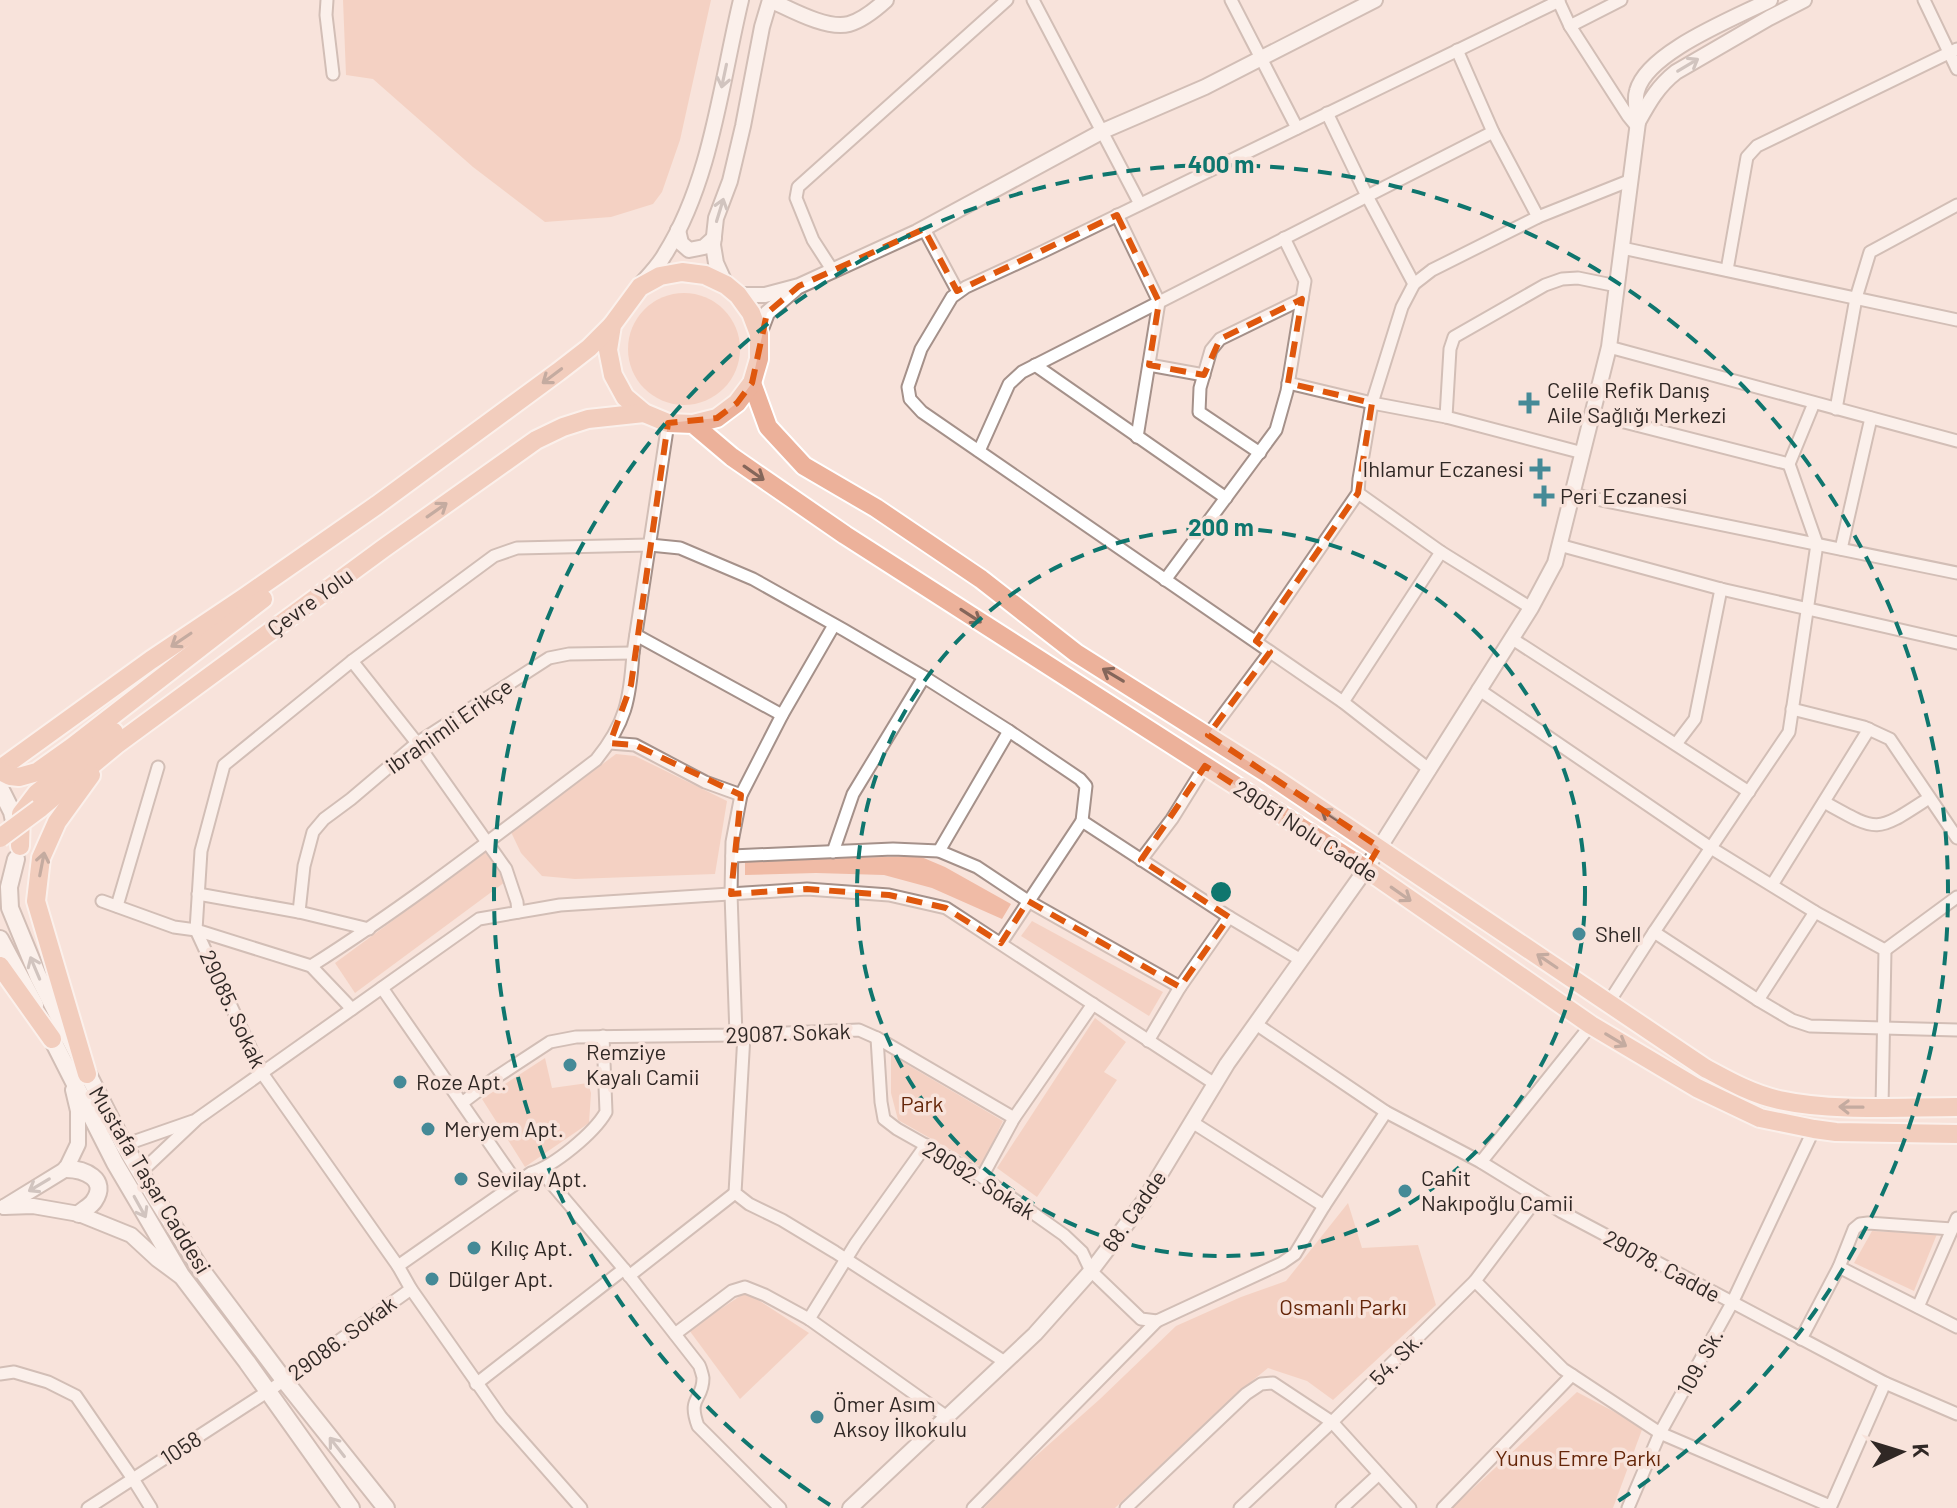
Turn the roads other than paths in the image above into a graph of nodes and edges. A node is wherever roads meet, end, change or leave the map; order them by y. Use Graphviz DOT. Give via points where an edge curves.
graph roads {
  1 [pos="327,0"];
  2 [pos="741,0"];
  3 [pos="770,0"];
  4 [pos="886,0"];
  5 [pos="1007,0"];
  6 [pos="1033,0"];
  7 [pos="1231,0"];
  8 [pos="1375,0"];
  9 [pos="1558,0"];
  10 [pos="1621,0"];
  11 [pos="1770,0"];
  12 [pos="1804,0"];
  13 [pos="1924,0"];
  14 [pos="1570,26"];
  15 [pos="1457,50"];
  16 [pos="1953,51"];
  17 [pos="1260,59"];
  18 [pos="1957,69"];
  19 [pos="333,74"];
  20 [pos="1327,113"];
  21 [pos="1638,125"];
  22 [pos="1297,128"];
  23 [pos="1103,131"];
  24 [pos="1493,132"];
  25 [pos="1631,180"];
  26 [pos="1367,196"];
  27 [pos="1140,204"];
  28 [pos="1957,205"];
  29 [pos="1117,215"];
  30 [pos="1538,217"];
  31 [pos="924,229"];
  32 [pos="678,230"];
  33 [pos="714,238"];
  34 [pos="1284,238"];
  35 [pos="1622,248"];
  36 [pos="1727,270"];
  37 [pos="833,271"];
  38 [pos="1414,284"];
  39 [pos="799,286"];
  40 [pos="1617,286"];
  41 [pos="640,287"];
  42 [pos="732,290"];
  43 [pos="958,292"];
  44 [pos="1856,298"];
  45 [pos="1302,299"];
  46 [pos="1159,302"];
  47 [pos="1957,320"];
  48 [pos="612,325"];
  49 [pos="759,334"];
  50 [pos="1609,347"];
  51 [pos="1035,365"];
  52 [pos="1149,365"];
  53 [pos="1204,375"];
  54 [pos="752,383"];
  55 [pos="1288,383"];
  56 [pos="1372,403"];
  57 [pos="1814,403"];
  58 [pos="1836,409"];
  59 [pos="644,413"];
  60 [pos="1593,414"];
  61 [pos="1446,417"];
  62 [pos="1871,418"];
  63 [pos="668,423"];
  64 [pos="693,424"];
  65 [pos="1137,437"];
  66 [pos="1957,441"];
  67 [pos="979,451"];
  68 [pos="1260,453"];
  69 [pos="1583,453"];
  70 [pos="430,464"];
  71 [pos="1789,464"];
  72 [pos="1358,493"];
  73 [pos="1572,494"];
  74 [pos="1226,498"];
  75 [pos="393,541"];
  76 [pos="1817,544"];
  77 [pos="650,545"];
  78 [pos="1559,545"];
  79 [pos="1841,549"];
  80 [pos="1441,552"];
  81 [pos="1957,573"];
  82 [pos="1165,580"];
  83 [pos="1721,589"];
  84 [pos="1531,608"];
  85 [pos="1807,608"];
  86 [pos="834,625"];
  87 [pos="636,635"];
  88 [pos="1511,638"];
  89 [pos="1256,641"];
  90 [pos="1957,643"];
  91 [pos="1270,652"];
  92 [pos="633,653"];
  93 [pos="352,661"];
  94 [pos="924,677"];
  95 [pos="1478,689"];
  96 [pos="1343,702"];
  97 [pos="1792,709"];
  98 [pos="782,715"];
  99 [pos="1869,729"];
  100 [pos="1009,731"];
  101 [pos="1208,735"];
  102 [pos="417,743"];
  103 [pos="610,743"];
  104 [pos="1676,744"];
  105 [pos="106,753"];
  106 [pos="1205,766"];
  107 [pos="158,767"];
  108 [pos="0,770"];
  109 [pos="1430,770"];
  110 [pos="0,788"];
  111 [pos="1749,792"];
  112 [pos="741,795"];
  113 [pos="1929,798"];
  114 [pos="1824,802"];
  115 [pos="1082,821"];
  116 [pos="0,838"];
  117 [pos="1957,838"];
  118 [pos="487,842"];
  119 [pos="1379,847"];
  120 [pos="1711,848"];
  121 [pos="939,851"];
  122 [pos="18,852"];
  123 [pos="833,852"];
  124 [pos="732,856"];
  125 [pos="1141,860"];
  126 [pos="1366,869"];
  127 [pos="0,876"];
  128 [pos="1772,885"];
  129 [pos="198,894"];
  130 [pos="731,894"];
  131 [pos="1957,897"];
  132 [pos="102,901"];
  133 [pos="1028,901"];
  134 [pos="117,906"];
  135 [pos="299,912"];
  136 [pos="518,912"];
  137 [pos="1815,912"];
  138 [pos="1229,917"];
  139 [pos="369,929"];
  140 [pos="196,930"];
  141 [pos="1654,932"];
  142 [pos="0,939"];
  143 [pos="1001,943"];
  144 [pos="1885,950"];
  145 [pos="1301,960"];
  146 [pos="0,966"];
  147 [pos="311,966"];
  148 [pos="1180,987"];
  149 [pos="382,988"];
  150 [pos="1758,1000"];
  151 [pos="1609,1002"];
  152 [pos="1093,1004"];
  153 [pos="352,1009"];
  154 [pos="1256,1024"];
  155 [pos="1591,1025"];
  156 [pos="1883,1029"];
  157 [pos="1957,1030"];
  158 [pos="740,1035"];
  159 [pos="603,1036"];
  160 [pos="877,1038"];
  161 [pos="52,1039"];
  162 [pos="1148,1041"];
  163 [pos="78,1073"];
  164 [pos="262,1073"];
  165 [pos="1215,1084"];
  166 [pos="462,1103"];
  167 [pos="1882,1107"];
  168 [pos="1957,1107"];
  169 [pos="1386,1112"];
  170 [pos="1014,1118"];
  171 [pos="197,1119"];
  172 [pos="1192,1122"];
  173 [pos="1814,1129"];
  174 [pos="1957,1134"];
  175 [pos="124,1145"];
  176 [pos="926,1145"];
  177 [pos="1481,1162"];
  178 [pos="66,1169"];
  179 [pos="540,1170"];
  180 [pos="141,1172"];
  181 [pos="982,1177"];
  182 [pos="517,1183"];
  183 [pos="735,1193"];
  184 [pos="1538,1197"];
  185 [pos="1324,1206"];
  186 [pos="2,1207"];
  187 [pos="79,1214"];
  188 [pos="1955,1223"];
  189 [pos="846,1259"];
  190 [pos="398,1266"];
  191 [pos="1839,1267"];
  192 [pos="1091,1271"];
  193 [pos="626,1273"];
  194 [pos="184,1279"];
  195 [pos="1475,1281"];
  196 [pos="411,1289"];
  197 [pos="1732,1303"];
  198 [pos="1918,1307"];
  199 [pos="809,1319"];
  200 [pos="1157,1321"];
  201 [pos="1957,1327"];
  202 [pos="675,1334"];
  203 [pos="1801,1339"];
  204 [pos="1005,1362"];
  205 [pos="0,1374"];
  206 [pos="1572,1375"];
  207 [pos="1885,1383"];
  208 [pos="476,1384"];
  209 [pos="275,1387"];
  210 [pos="1957,1414"];
  211 [pos="947,1417"];
  212 [pos="1332,1422"];
  213 [pos="1660,1433"];
  214 [pos="1379,1474"];
  215 [pos="133,1479"];
  216 [pos="333,1482"];
  217 [pos="572,1505"];
  218 [pos="1830,1507"];
  219 [pos="88,1508"];
  220 [pos="151,1508"];
  221 [pos="342,1508"];
  222 [pos="351,1508"];
  223 [pos="386,1508"];
  224 [pos="780,1508"];
  225 [pos="850,1508"];
  226 [pos="973,1508"];
  227 [pos="1126,1508"];
  228 [pos="1240,1508"];
  229 [pos="1342,1508"];
  230 [pos="1410,1508"];
  231 [pos="1443,1508"];
  232 [pos="1628,1508"];
  1 -- 19 [label="street"];
  2 -- 32 [label="street, one-way" via="703,168"];
  3 -- 4 [label="street" via="816,20 847,25"];
  33 -- 3 [label="street, one-way"];
  5 -- 37 [label="street" via="798,187 796,198 807,226"];
  6 -- 23 [label="street"];
  7 -- 17 [label="street"];
  8 -- 17 [label="street"];
  9 -- 14 [label="street"];
  9 -- 15 [label="street"];
  10 -- 14 [label="street"];
  11 -- 21 [label="street, 68. Cadde" via="1656,62 1636,93"];
  21 -- 12 [label="street, one-way" via="1665,80"];
  13 -- 16 [label="street"];
  14 -- 21 [label="street"];
  15 -- 20 [label="street"];
  15 -- 24 [label="street"];
  16 -- 18 [label="street"];
  16 -- 36 [label="street" via="1757,146 1747,157"];
  17 -- 22 [label="street"];
  17 -- 23 [label="street"];
  20 -- 22 [label="street"];
  20 -- 26 [label="street"];
  21 -- 25 [label="street, 68. Cadde"];
  22 -- 27 [label="street"];
  23 -- 27 [label="street"];
  23 -- 31 [label="street"];
  24 -- 26 [label="street"];
  24 -- 30 [label="street"];
  25 -- 30 [label="street"];
  25 -- 35 [label="street, 68. Cadde"];
  26 -- 34 [label="street"];
  26 -- 38 [label="street"];
  27 -- 29 [label="street"];
  28 -- 44 [label="street" via="1870,252"];
  29 -- 43 [label="street"];
  29 -- 46 [label="street"];
  30 -- 38 [label="street"];
  31 -- 37 [label="street"];
  31 -- 43 [label="street"];
  32 -- 33 [label="street" via="689,250"];
  32 -- 41 [label="street"];
  33 -- 42 [label="street" via="716,263"];
  34 -- 45 [label="street" via="1305,281"];
  34 -- 46 [label="street"];
  35 -- 36 [label="street"];
  35 -- 40 [label="street, 68. Cadde"];
  36 -- 44 [label="street"];
  37 -- 39 [label="street"];
  38 -- 56 [label="street"];
  39 -- 42 [label="street" via="765,295"];
  39 -- 49 [label="street" via="767,313"];
  40 -- 50 [label="street, 68. Cadde"];
  40 -- 61 [label="street" via="1578,278 1553,282 1454,337"];
  41 -- 42 [label="main road" via="682,272 705,275"];
  41 -- 48 [label="main road"];
  42 -- 49 [label="main road" via="751,313"];
  43 -- 67 [label="street" via="921,349 908,387 910,399 922,412"];
  44 -- 47 [label="street"];
  44 -- 58 [label="street"];
  45 -- 53 [label="street" via="1220,339"];
  45 -- 55 [label="street"];
  46 -- 51 [label="street"];
  46 -- 52 [label="street"];
  48 -- 59 [label="main road" via="608,350 613,375 625,397"];
  48 -- 70 [label="main road, Çevre Yolu, one-way" via="558,372"];
  49 -- 54 [label="main road"];
  50 -- 57 [label="street"];
  50 -- 60 [label="street, 68. Cadde"];
  51 -- 65 [label="street"];
  51 -- 67 [label="street" via="1009,384"];
  52 -- 53 [label="street"];
  52 -- 65 [label="street"];
  53 -- 68 [label="street" via="1199,412"];
  54 -- 64 [label="main road" via="717,418"];
  101 -- 54 [label="main road, 29051 Nolu Cadde, one-way" via="1076,653 981,579 876,508 804,466 768,427"];
  55 -- 56 [label="street"];
  55 -- 68 [label="street" via="1276,430"];
  56 -- 61 [label="street"];
  56 -- 72 [label="street"];
  57 -- 58 [label="street"];
  57 -- 71 [label="street"];
  58 -- 62 [label="street"];
  59 -- 63 [label="main road"];
  75 -- 59 [label="main road, Çevre Yolu, one-way" via="536,440 588,419"];
  60 -- 69 [label="street, 68. Cadde"];
  60 -- 71 [label="street"];
  61 -- 69 [label="street"];
  62 -- 66 [label="street"];
  62 -- 79 [label="street"];
  63 -- 64 [label="main road"];
  63 -- 77 [label="street"];
  64 -- 106 [label="main road, 29051 Nolu Cadde, one-way" via="845,535"];
  65 -- 74 [label="street"];
  67 -- 82 [label="street"];
  68 -- 74 [label="street"];
  69 -- 73 [label="street, 68. Cadde"];
  70 -- 108 [label="main road, Çevre Yolu, one-way"];
  70 -- 108 [label="main road" via="360,525 60,756 19,777"];
  71 -- 76 [label="street"];
  72 -- 80 [label="street"];
  72 -- 89 [label="street"];
  73 -- 76 [label="street"];
  73 -- 78 [label="street, 68. Cadde"];
  74 -- 82 [label="street"];
  75 -- 105 [label="main road, Çevre Yolu"];
  75 -- 122 [label="main road" via="339,566 70,765 21,814"];
  76 -- 79 [label="street"];
  76 -- 85 [label="street"];
  77 -- 86 [label="street, 29085. Sokak" via="680,548 753,579"];
  77 -- 87 [label="street"];
  77 -- 93 [label="street, 29085. Sokak" via="517,548 494,556"];
  78 -- 83 [label="street"];
  78 -- 84 [label="street, 68. Cadde"];
  79 -- 81 [label="street"];
  80 -- 84 [label="street"];
  80 -- 96 [label="street"];
  82 -- 89 [label="street"];
  83 -- 85 [label="street"];
  83 -- 104 [label="street" via="1695,719"];
  84 -- 88 [label="street, 68. Cadde"];
  85 -- 90 [label="street"];
  85 -- 97 [label="street"];
  86 -- 94 [label="street, 29085. Sokak"];
  86 -- 98 [label="street"];
  87 -- 92 [label="street"];
  87 -- 98 [label="street"];
  88 -- 95 [label="street, 68. Cadde"];
  88 -- 104 [label="street"];
  89 -- 91 [label="street"];
  91 -- 96 [label="street"];
  91 -- 101 [label="street"];
  92 -- 102 [label="street, ibrahimli Erikçe" via="549,658"];
  92 -- 103 [label="street" via="628,698"];
  93 -- 102 [label="street"];
  93 -- 129 [label="street, 29085. Sokak" via="224,765 201,851"];
  94 -- 100 [label="street, 29085. Sokak"];
  94 -- 123 [label="street" via="853,794"];
  95 -- 109 [label="street, 68. Cadde"];
  95 -- 120 [label="street"];
  96 -- 109 [label="street"];
  97 -- 99 [label="street"];
  97 -- 111 [label="street" via="1789,732"];
  98 -- 112 [label="street"];
  99 -- 113 [label="street" via="1890,739"];
  99 -- 114 [label="street"];
  100 -- 115 [label="street, 29085. Sokak" via="1086,786"];
  100 -- 121 [label="street"];
  119 -- 101 [label="main road, 29051 Nolu Cadde, one-way"];
  102 -- 118 [label="street"];
  102 -- 135 [label="street, ibrahimli Erikçe" via="313,832"];
  103 -- 112 [label="street" via="635,745"];
  103 -- 118 [label="street" via="596,760"];
  104 -- 111 [label="street"];
  105 -- 116 [label="main road, Çevre Yolu, bridge"];
  163 -- 105 [label="main road, one-way" via="36,901 41,858 57,822"];
  106 -- 125 [label="street"];
  106 -- 126 [label="main road, 29051 Nolu Cadde"];
  107 -- 134 [label="street"];
  109 -- 119 [label="street, 68. Cadde"];
  110 -- 122 [label="main road" via="12,812"];
  111 -- 120 [label="street"];
  112 -- 124 [label="street"];
  113 -- 114 [label="street" via="1891,822 1872,826"];
  113 -- 117 [label="street"];
  114 -- 128 [label="street"];
  115 -- 125 [label="street"];
  115 -- 133 [label="street"];
  118 -- 136 [label="street" via="506,869"];
  118 -- 139 [label="street"];
  119 -- 126 [label="street, 68. Cadde"];
  151 -- 119 [label="main road, 29051 Nolu Cadde, one-way"];
  120 -- 128 [label="street"];
  120 -- 141 [label="street"];
  121 -- 123 [label="street"];
  121 -- 133 [label="street" via="977,867"];
  122 -- 127 [label="main road"];
  163 -- 122 [label="main road, Mustafa Taşar Caddesi, one-way" via="10,908"];
  123 -- 124 [label="street"];
  124 -- 130 [label="street"];
  125 -- 138 [label="street"];
  126 -- 145 [label="street, 68. Cadde"];
  126 -- 155 [label="main road, 29051 Nolu Cadde, one-way"];
  128 -- 137 [label="street"];
  129 -- 135 [label="street"];
  129 -- 140 [label="street, 29085. Sokak"];
  130 -- 136 [label="street"];
  130 -- 143 [label="street" via="807,889 889,895 946,908"];
  130 -- 158 [label="street"];
  131 -- 144 [label="street"];
  132 -- 134 [label="street"];
  133 -- 143 [label="street"];
  133 -- 148 [label="street"];
  134 -- 140 [label="street"];
  135 -- 139 [label="street"];
  136 -- 149 [label="street" via="479,919"];
  137 -- 144 [label="street"];
  137 -- 150 [label="street"];
  138 -- 145 [label="street"];
  138 -- 148 [label="street"];
  139 -- 147 [label="street"];
  140 -- 147 [label="street"];
  140 -- 164 [label="street, 29085. Sokak"];
  141 -- 150 [label="street"];
  141 -- 151 [label="street"];
  142 -- 161 [label="main road, Mustafa Taşar Caddesi"];
  143 -- 152 [label="street"];
  144 -- 156 [label="street"];
  145 -- 154 [label="street, 68. Cadde"];
  146 -- 161 [label="main road"];
  147 -- 153 [label="street"];
  148 -- 162 [label="street"];
  149 -- 153 [label="street"];
  149 -- 166 [label="street"];
  150 -- 156 [label="street" via="1810,1026"];
  167 -- 151 [label="main road, 29051 Nolu Cadde, one-way" via="1811,1105 1734,1084"];
  152 -- 162 [label="street"];
  152 -- 170 [label="street"];
  153 -- 164 [label="street"];
  154 -- 165 [label="street, 68. Cadde"];
  154 -- 169 [label="street, 29078. Cadde"];
  155 -- 173 [label="main road, 29051 Nolu Cadde, one-way" via="1697,1088 1760,1118"];
  155 -- 177 [label="street"];
  156 -- 157 [label="street"];
  156 -- 167 [label="street"];
  158 -- 159 [label="street, 29087. Sokak"];
  158 -- 160 [label="street, 29087. Sokak" via="859,1030"];
  158 -- 183 [label="street"];
  159 -- 166 [label="street, 29087. Sokak" via="550,1042"];
  159 -- 179 [label="street, 29086. Sokak" via="606,1112 582,1140"];
  160 -- 170 [label="street, 29087. Sokak"];
  160 -- 176 [label="street, 29092. Sokak" via="884,1119"];
  161 -- 163 [label="main road, Mustafa Taşar Caddesi"];
  162 -- 165 [label="street"];
  163 -- 175 [label="main road, Mustafa Taşar Caddesi"];
  163 -- 178 [label="street" via="78,1144"];
  163 -- 194 [label="main road, Mustafa Taşar Caddesi, one-way" via="115,1163"];
  164 -- 171 [label="street"];
  164 -- 190 [label="street, 29085. Sokak"];
  165 -- 172 [label="street, 68. Cadde"];
  166 -- 182 [label="street"];
  167 -- 168 [label="main road, 29051 Nolu Cadde"];
  169 -- 177 [label="street, 29078. Cadde"];
  169 -- 185 [label="street"];
  170 -- 181 [label="street"];
  171 -- 175 [label="street"];
  171 -- 180 [label="street"];
  172 -- 185 [label="street"];
  172 -- 192 [label="street, 68. Cadde" via="1144,1201"];
  173 -- 174 [label="main road, 29051 Nolu Cadde"];
  173 -- 197 [label="street, 109. Sk."];
  175 -- 180 [label="main road, Mustafa Taşar Caddesi"];
  176 -- 181 [label="street, 29092. Sokak"];
  176 -- 189 [label="street"];
  177 -- 184 [label="street, 29078. Cadde"];
  178 -- 186 [label="street, one-way"];
  178 -- 187 [label="main road" via="85,1171 98,1182 94,1201"];
  179 -- 182 [label="street, 29086. Sokak"];
  179 -- 193 [label="street"];
  180 -- 209 [label="main road, Mustafa Taşar Caddesi"];
  181 -- 192 [label="street, 29092. Sokak" via="1064,1235 1082,1252"];
  182 -- 190 [label="street, 29086. Sokak"];
  183 -- 189 [label="street"];
  183 -- 193 [label="street"];
  184 -- 195 [label="street, 54. Sk."];
  184 -- 197 [label="street, 29078. Cadde"];
  185 -- 200 [label="street" via="1295,1254 1282,1263"];
  186 -- 187 [label="street"];
  187 -- 194 [label="street" via="131,1235"];
  188 -- 191 [label="street" via="1860,1224"];
  188 -- 198 [label="street"];
  189 -- 199 [label="street"];
  189 -- 204 [label="street"];
  190 -- 196 [label="street, 29085. Sokak"];
  191 -- 198 [label="street"];
  191 -- 203 [label="street"];
  192 -- 200 [label="street, 29092. Sokak" via="1141,1319"];
  192 -- 204 [label="street, 68. Cadde"];
  193 -- 202 [label="street"];
  193 -- 208 [label="street"];
  194 -- 209 [label="main road, Mustafa Taşar Caddesi" via="247,1362"];
  195 -- 206 [label="street"];
  195 -- 212 [label="street, 54. Sk."];
  196 -- 208 [label="street, 29085. Sokak"];
  196 -- 209 [label="street, 29086. Sokak"];
  197 -- 203 [label="street, 29078. Cadde"];
  197 -- 213 [label="street, 109. Sk."];
  198 -- 201 [label="street"];
  199 -- 202 [label="street" via="745,1287"];
  199 -- 211 [label="street"];
  200 -- 226 [label="street"];
  202 -- 224 [label="street" via="703,1378 694,1400 698,1426"];
  203 -- 207 [label="street, 29078. Cadde"];
  204 -- 211 [label="street, 68. Cadde"];
  205 -- 215 [label="street" via="14,1372 76,1396"];
  206 -- 213 [label="street"];
  206 -- 231 [label="street"];
  207 -- 210 [label="street, 29078. Cadde"];
  207 -- 218 [label="street"];
  208 -- 217 [label="street, 29085. Sokak"];
  209 -- 215 [label="street, 1058"];
  209 -- 216 [label="main road, Mustafa Taşar Caddesi"];
  223 -- 209 [label="main road, Mustafa Taşar Caddesi, one-way"];
  211 -- 225 [label="street, 68. Cadde"];
  212 -- 214 [label="street"];
  212 -- 227 [label="street" via="1273,1383 1261,1384"];
  212 -- 228 [label="street, 54. Sk."];
  213 -- 218 [label="street"];
  213 -- 232 [label="street, 109. Sk."];
  214 -- 229 [label="street"];
  214 -- 230 [label="street"];
  215 -- 219 [label="street, 1058"];
  215 -- 220 [label="street"];
  216 -- 221 [label="main road"];
  216 -- 222 [label="main road, Mustafa Taşar Caddesi"];
}
